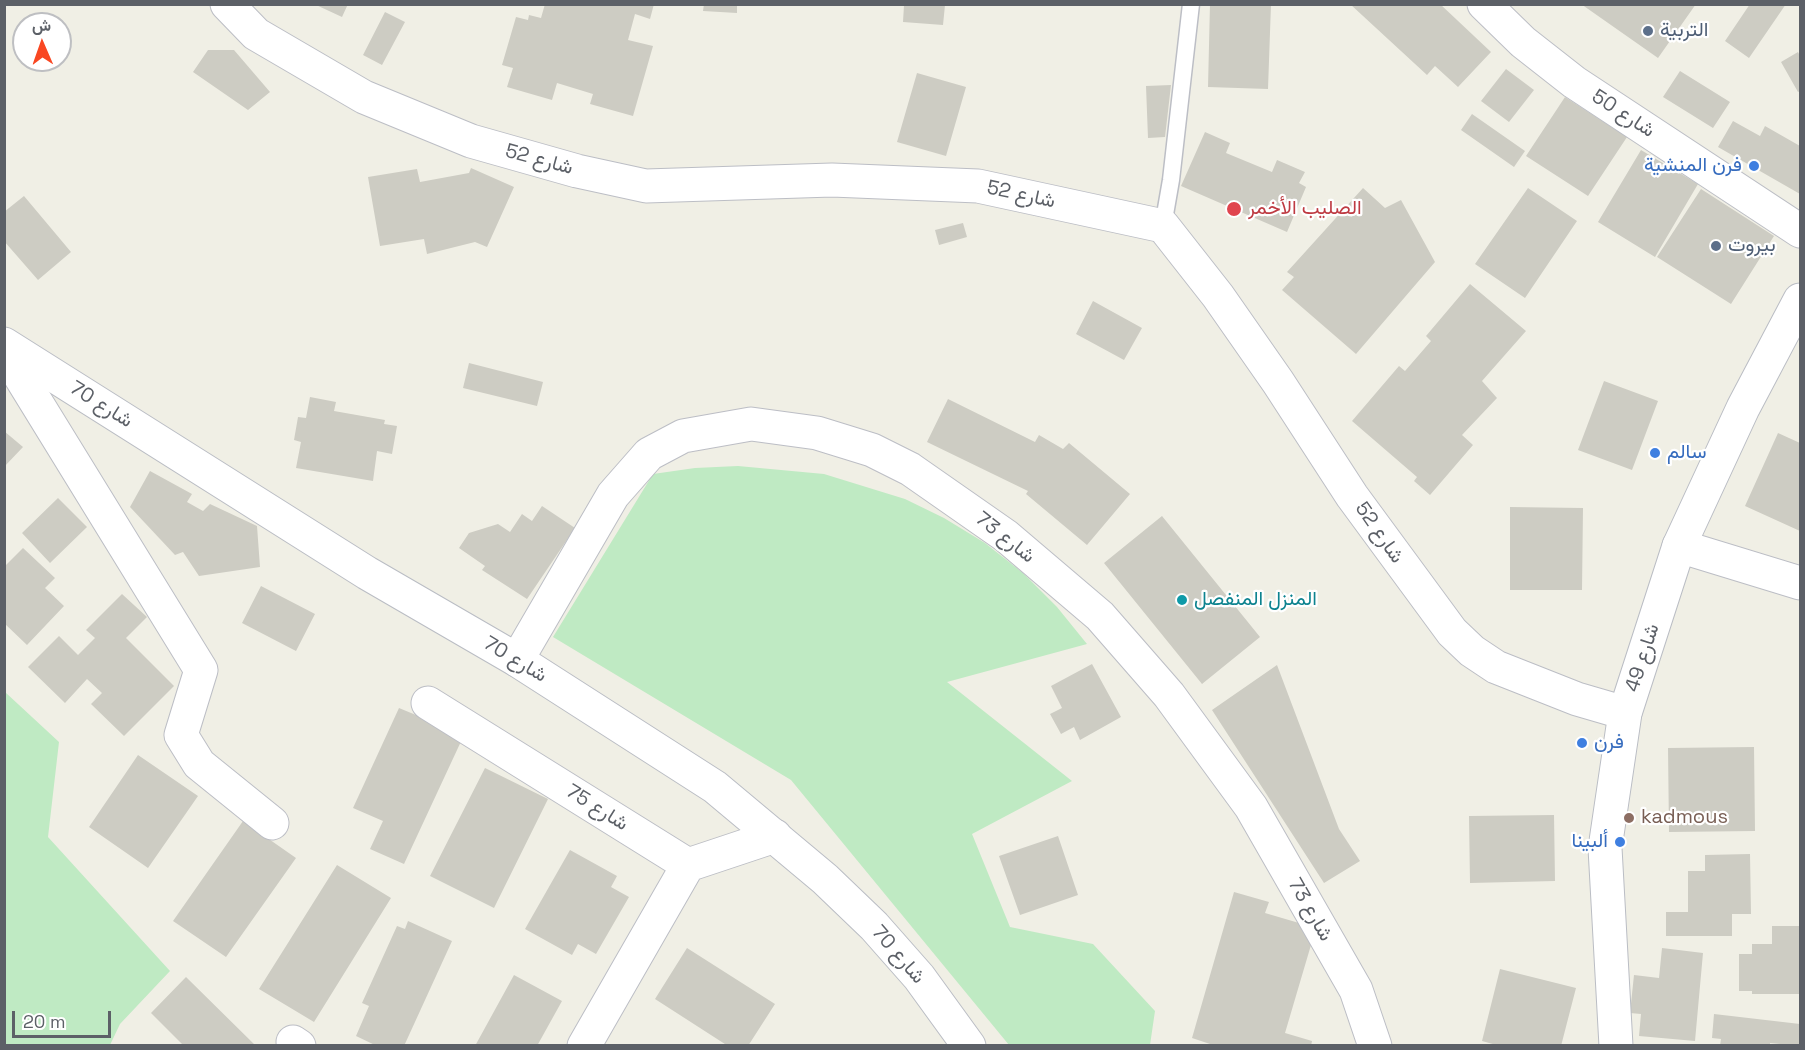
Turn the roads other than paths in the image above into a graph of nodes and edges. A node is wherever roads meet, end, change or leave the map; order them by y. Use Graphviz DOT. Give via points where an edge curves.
graph roads {
  1 [pos="227,4"];
  2 [pos="1191,4"];
  3 [pos="1484,4"];
  4 [pos="1163,225"];
  5 [pos="1800,231"];
  6 [pos="1800,300"];
  7 [pos="4,344"];
  8 [pos="4,350"];
  9 [pos="1679,546"];
  10 [pos="1800,583"];
  11 [pos="518,660"];
  12 [pos="428,703"];
  13 [pos="1625,713"];
  14 [pos="272,823"];
  15 [pos="775,836"];
  16 [pos="688,865"];
  17 [pos="1618,1044"];
  18 [pos="584,1046"];
  19 [pos="969,1046"];
  20 [pos="1375,1046"];
  1 -- 4 [label="street, شارع 52" via="256,34 364,97 471,141 577,171 646,186 832,180 978,186"];
  2 -- 4 [label="lane"];
  3 -- 5 [label="street, شارع 50" via="1523,42 1574,82"];
  4 -- 13 [label="street, شارع 52" via="1218,296 1352,496 1452,632 1496,667"];
  6 -- 9 [label="street, شارع 49" via="1743,408"];
  7 -- 11 [label="street, شارع 70" via="367,573"];
  8 -- 14 [label="street" via="201,670 181,735 199,764"];
  9 -- 10 [label="street"];
  9 -- 13 [label="street, شارع 49"];
  11 -- 15 [label="street, شارع 70" via="715,787"];
  11 -- 20 [label="street, شارع 73" via="613,495 649,453 683,436 751,424 817,433 872,450 910,469 1006,536 1100,616 1169,695 1251,807 1356,990"];
  12 -- 16 [label="street, شارع 75"];
  13 -- 17 [label="street, شارع 49" via="1605,848"];
  15 -- 16 [label="street"];
  15 -- 19 [label="street, شارع 70" via="874,926 919,977"];
  16 -- 18 [label="street"];
}
